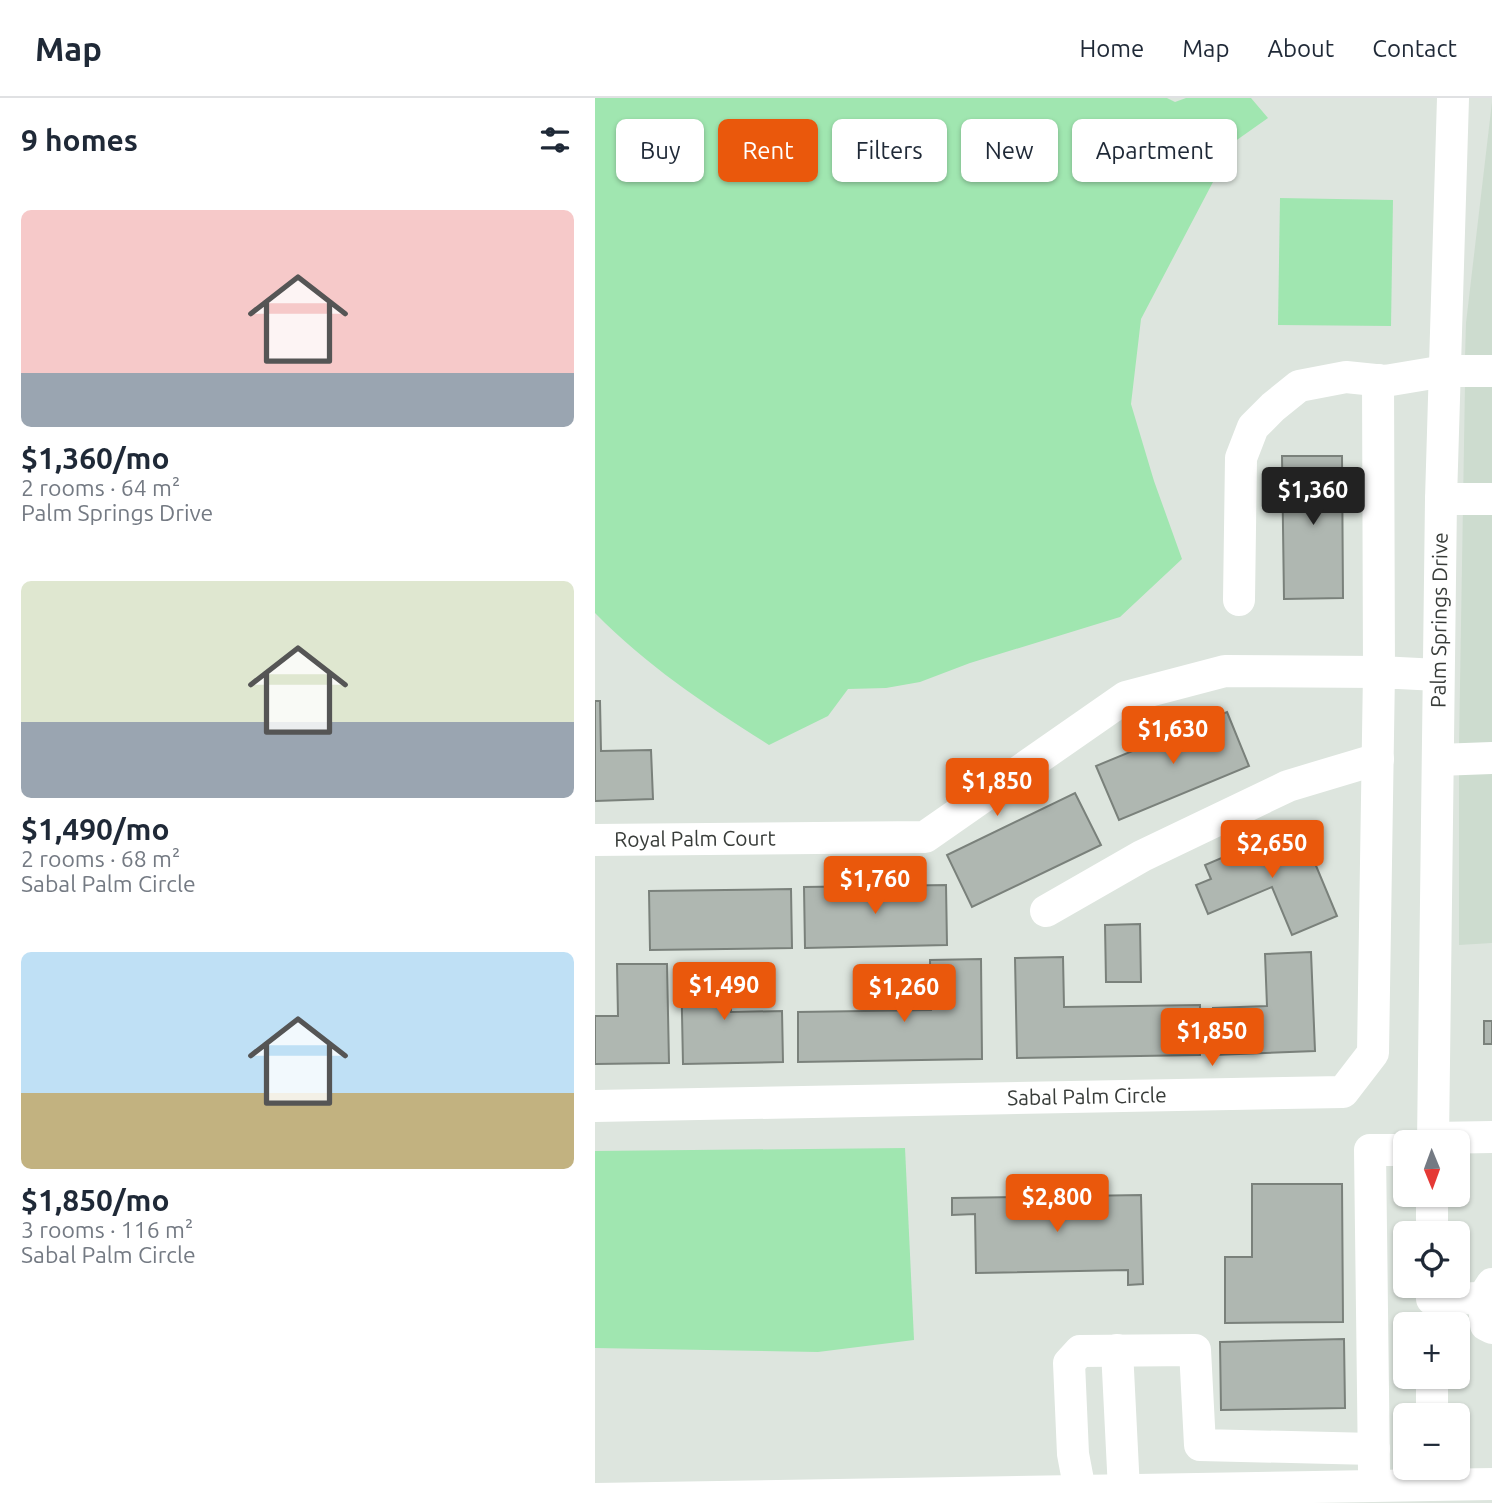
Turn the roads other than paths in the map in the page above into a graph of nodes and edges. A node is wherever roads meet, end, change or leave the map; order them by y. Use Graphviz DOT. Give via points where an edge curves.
graph roads {
  1 [pos="1453,98"];
  2 [pos="1492,370"];
  3 [pos="1445,371"];
  4 [pos="1377,380"];
  5 [pos="1441,499"];
  6 [pos="1492,499"];
  7 [pos="1239,600"];
  8 [pos="1379,673"];
  9 [pos="1438,675"];
  10 [pos="1492,758"];
  11 [pos="1378,759"];
  12 [pos="1438,760"];
  13 [pos="595,839"];
  14 [pos="1046,911"];
  15 [pos="595,1105"];
  16 [pos="1425,1130"];
  17 [pos="1492,1137"];
  18 [pos="1470,1139"];
  19 [pos="1393,1147"];
  20 [pos="1487,1291"];
  21 [pos="1432,1303"];
  22 [pos="1492,1328"];
  23 [pos="1117,1350"];
  24 [pos="1374,1449"];
  25 [pos="1492,1484"];
  26 [pos="1374,1486"];
  27 [pos="1431,1486"];
  28 [pos="1080,1491"];
  29 [pos="1119,1495"];
  30 [pos="927,1498"];
  31 [pos="595,1499"];
  1 -- 3 [label="street, Palm Springs Drive"];
  2 -- 3 [label="street"];
  3 -- 4 [label="street"];
  3 -- 5 [label="street, Palm Springs Drive"];
  4 -- 7 [label="street" via="1346,377 1299,386 1253,427 1241,458"];
  4 -- 8 [label="street, Sabal Palm Circle"];
  5 -- 6 [label="street"];
  5 -- 9 [label="street, Palm Springs Drive"];
  8 -- 9 [label="street"];
  8 -- 11 [label="street, Sabal Palm Circle"];
  8 -- 13 [label="street, Royal Palm Court" via="1225,671 1126,697 925,836"];
  9 -- 12 [label="street, Palm Springs Drive"];
  10 -- 12 [label="street"];
  11 -- 14 [label="street" via="1288,786 1142,856"];
  11 -- 15 [label="street, Sabal Palm Circle" via="1373,1053 1343,1092"];
  12 -- 16 [label="street, Palm Springs Drive"];
  17 -- 18 [label="street"];
  19 -- 24 [label="street" via="1370,1150"];
  20 -- 21 [label="street"];
  20 -- 22 [label="street" via="1486,1325"];
  23 -- 24 [label="street" via="1195,1350 1200,1445"];
  23 -- 28 [label="street" via="1080,1351 1069,1363 1073,1454"];
  23 -- 29 [label="street"];
  24 -- 26 [label="street"];
  25 -- 27 [label="street"];
  26 -- 27 [label="street"];
  26 -- 29 [label="street"];
  28 -- 29 [label="street"];
  28 -- 30 [label="street"];
  30 -- 31 [label="street"];
}
